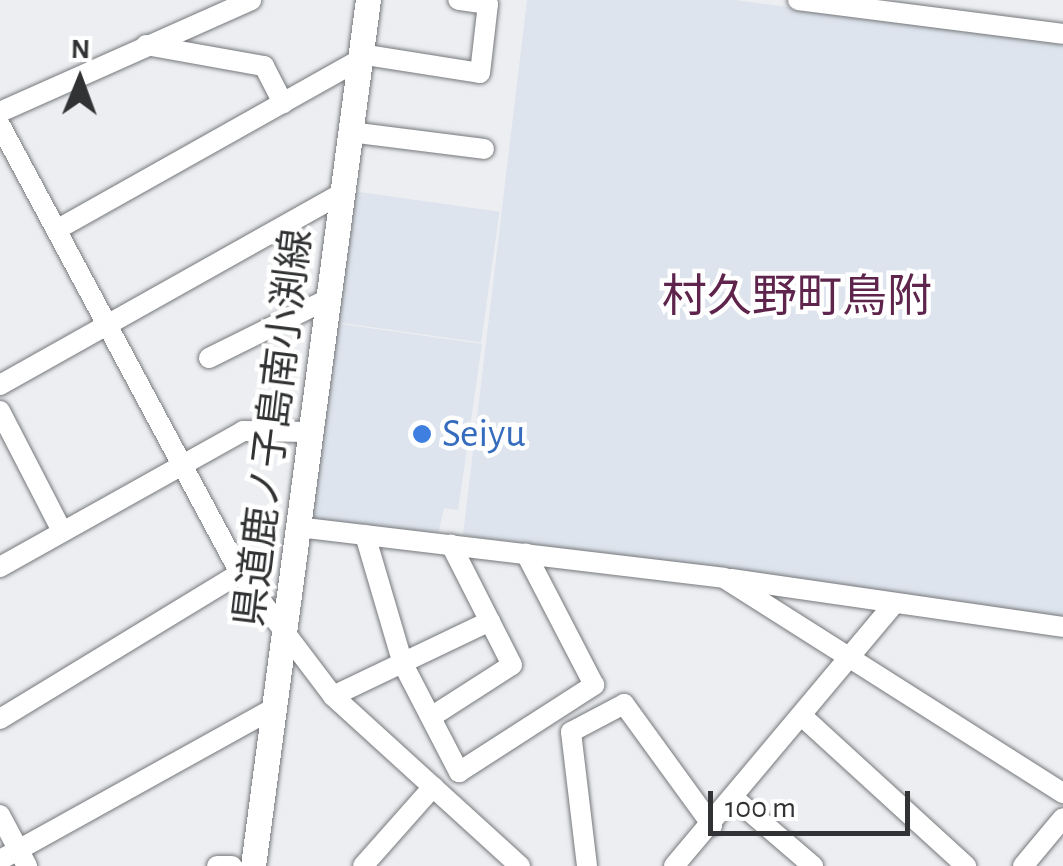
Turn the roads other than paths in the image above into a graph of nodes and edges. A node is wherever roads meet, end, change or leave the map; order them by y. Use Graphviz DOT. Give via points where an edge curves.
graph roads {
  1 [pos="252,0"];
  2 [pos="368,0"];
  3 [pos="458,0"];
  4 [pos="812,1"];
  5 [pos="885,4"];
  6 [pos="222,6"];
  7 [pos="1063,34"];
  8 [pos="146,45"];
  9 [pos="360,57"];
  10 [pos="283,103"];
  11 [pos="0,112"];
  12 [pos="0,125"];
  13 [pos="350,132"];
  14 [pos="484,148"];
  15 [pos="342,192"];
  16 [pos="58,229"];
  17 [pos="328,299"];
  18 [pos="106,323"];
  19 [pos="210,358"];
  20 [pos="0,384"];
  21 [pos="0,411"];
  22 [pos="310,432"];
  23 [pos="183,461"];
  24 [pos="298,527"];
  25 [pos="62,531"];
  26 [pos="365,535"];
  27 [pos="452,545"];
  28 [pos="526,554"];
  29 [pos="0,567"];
  30 [pos="240,573"];
  31 [pos="724,578"];
  32 [pos="773,585"];
  33 [pos="754,599"];
  34 [pos="894,604"];
  35 [pos="490,621"];
  36 [pos="1063,627"];
  37 [pos="284,636"];
  38 [pos="846,658"];
  39 [pos="402,661"];
  40 [pos="333,696"];
  41 [pos="274,708"];
  42 [pos="804,717"];
  43 [pos="0,718"];
  44 [pos="431,718"];
  45 [pos="433,787"];
  46 [pos="1063,794"];
  47 [pos="735,799"];
  48 [pos="0,816"];
  49 [pos="1063,818"];
  50 [pos="712,825"];
  51 [pos="15,858"];
  52 [pos="677,865"];
  53 [pos="217,866"];
  54 [pos="232,866"];
  55 [pos="253,866"];
  56 [pos="363,866"];
  57 [pos="520,866"];
  58 [pos="587,866"];
  59 [pos="813,866"];
  60 [pos="966,866"];
  61 [pos="1023,866"];
  1 -- 6 [label="street"];
  2 -- 9 [label="main road, 県道鹿ノ子島南小渕線"];
  3 -- 9 [label="street" via="488,4 480,73"];
  4 -- 5 [label="street"];
  5 -- 7 [label="street"];
  6 -- 8 [label="street"];
  8 -- 10 [label="street" via="264,66"];
  8 -- 11 [label="street"];
  9 -- 10 [label="street"];
  9 -- 13 [label="main road, 県道鹿ノ子島南小渕線"];
  10 -- 16 [label="street"];
  12 -- 16 [label="street"];
  13 -- 14 [label="street"];
  13 -- 15 [label="main road, 県道鹿ノ子島南小渕線"];
  15 -- 17 [label="main road, 県道鹿ノ子島南小渕線"];
  15 -- 18 [label="street"];
  16 -- 18 [label="street"];
  17 -- 19 [label="street"];
  17 -- 22 [label="main road, 県道鹿ノ子島南小渕線"];
  18 -- 20 [label="street"];
  18 -- 23 [label="street"];
  21 -- 25 [label="street"];
  22 -- 23 [label="street" via="242,431"];
  22 -- 24 [label="main road, 県道鹿ノ子島南小渕線"];
  23 -- 25 [label="street"];
  23 -- 30 [label="street"];
  24 -- 26 [label="street"];
  24 -- 37 [label="main road, 県道鹿ノ子島南小渕線"];
  25 -- 29 [label="street"];
  26 -- 27 [label="street"];
  26 -- 39 [label="street"];
  27 -- 28 [label="street"];
  27 -- 35 [label="street"];
  28 -- 31 [label="street"];
  28 -- 44 [label="street" via="594,686 459,772"];
  30 -- 37 [label="street"];
  30 -- 43 [label="street"];
  31 -- 32 [label="street"];
  31 -- 33 [label="street"];
  32 -- 33 [label="street"];
  32 -- 34 [label="street"];
  33 -- 38 [label="street"];
  34 -- 36 [label="street"];
  34 -- 38 [label="street"];
  35 -- 39 [label="street"];
  35 -- 44 [label="street" via="512,666"];
  37 -- 40 [label="street"];
  37 -- 41 [label="main road, 県道鹿ノ子島南小渕線"];
  38 -- 42 [label="street"];
  38 -- 46 [label="street"];
  39 -- 40 [label="street"];
  39 -- 44 [label="street"];
  40 -- 45 [label="street"];
  41 -- 51 [label="street"];
  41 -- 55 [label="main road, 県道鹿ノ子島南小渕線"];
  42 -- 47 [label="street"];
  42 -- 60 [label="street"];
  45 -- 56 [label="street"];
  45 -- 57 [label="street"];
  47 -- 50 [label="street"];
  47 -- 59 [label="street"];
  48 -- 51 [label="street"];
  49 -- 61 [label="street"];
  50 -- 52 [label="street"];
  50 -- 58 [label="street" via="624,704 571,732"];
  53 -- 54 [label="street"];
}
